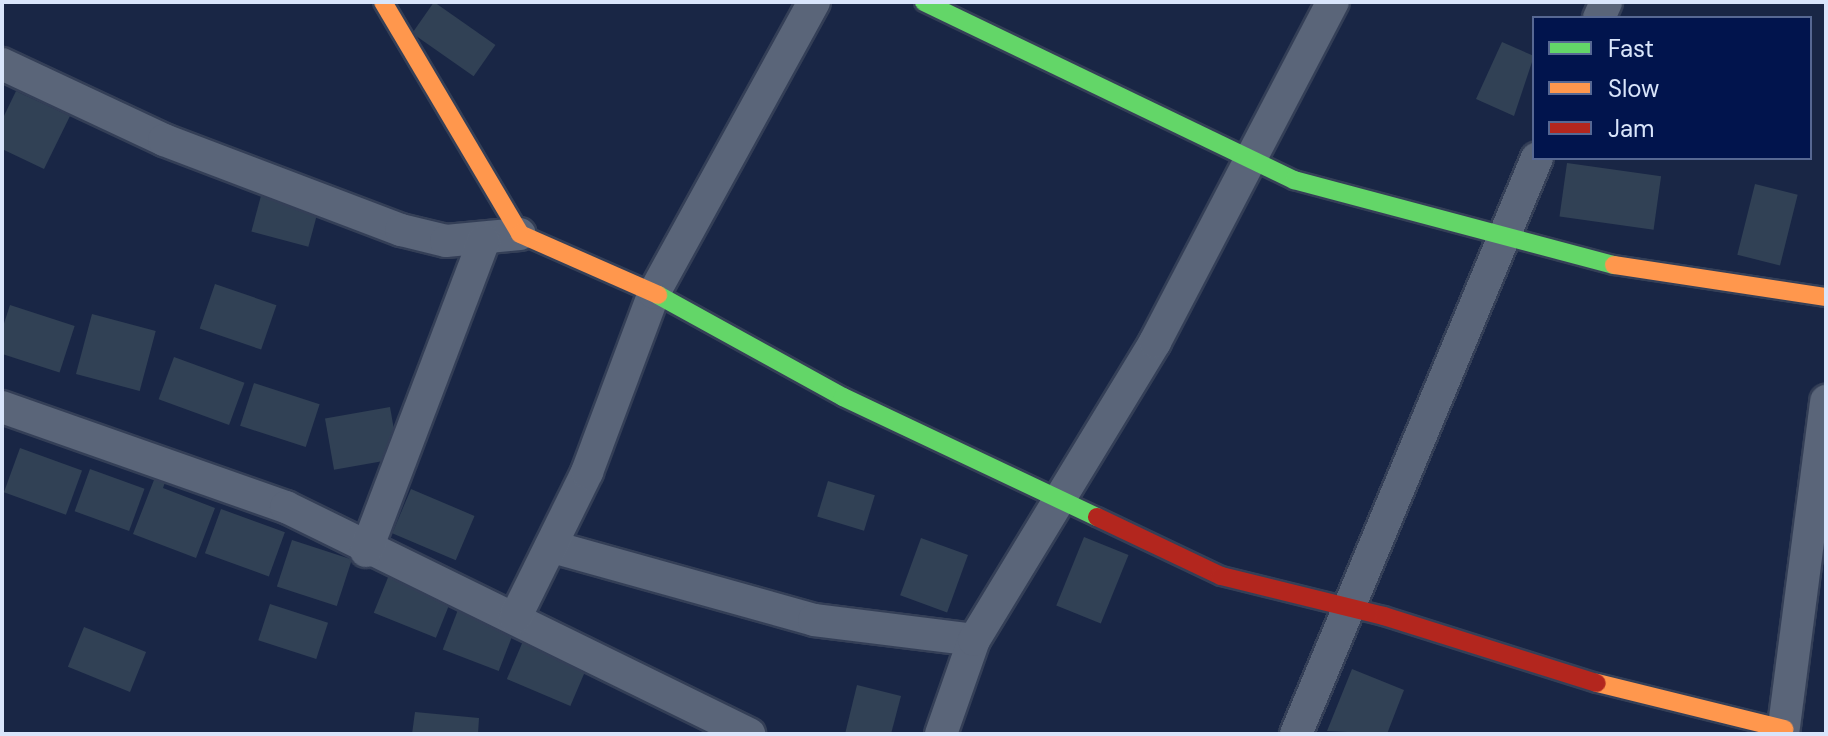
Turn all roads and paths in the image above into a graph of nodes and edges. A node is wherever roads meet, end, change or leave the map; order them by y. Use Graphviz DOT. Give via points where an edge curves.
graph roads {
  1 [pos="383,2"];
  2 [pos="814,2"];
  3 [pos="924,2"];
  4 [pos="1333,2"];
  5 [pos="2,64"];
  6 [pos="1249,158"];
  7 [pos="1536,160"];
  8 [pos="520,234"];
  9 [pos="1501,240"];
  10 [pos="484,241"];
  11 [pos="654,293"];
  12 [pos="1826,297"];
  13 [pos="1826,401"];
  14 [pos="2,407"];
  15 [pos="1058,500"];
  16 [pos="1818,535"];
  17 [pos="553,547"];
  18 [pos="366,551"];
  19 [pos="1347,610"];
  20 [pos="515,618"];
  21 [pos="974,640"];
  22 [pos="1783,731"];
  23 [pos="749,734"];
  24 [pos="941,734"];
  25 [pos="1296,734"];
  1 -- 8 [label="street"];
  2 -- 11 [label="street"];
  3 -- 6 [label="street"];
  4 -- 6 [label="street"];
  5 -- 10 [label="street" via="164,140 401,230"];
  6 -- 9 [label="street" via="1294,180"];
  6 -- 15 [label="street" via="1155,342"];
  7 -- 9 [label="street"];
  8 -- 10 [label="street"];
  8 -- 11 [label="street"];
  9 -- 12 [label="street" via="1593,262"];
  9 -- 19 [label="street"];
  10 -- 18 [label="street"];
  11 -- 15 [label="street" via="843,397"];
  11 -- 17 [label="street"];
  13 -- 16 [label="street"];
  14 -- 18 [label="street" via="286,507"];
  15 -- 19 [label="street" via="1221,576"];
  15 -- 21 [label="street"];
  16 -- 22 [label="street"];
  17 -- 20 [label="street"];
  17 -- 21 [label="street" via="814,620"];
  18 -- 20 [label="street"];
  19 -- 22 [label="street" via="1662,703"];
  19 -- 25 [label="street"];
  20 -- 23 [label="street"];
  21 -- 24 [label="street"];
}
